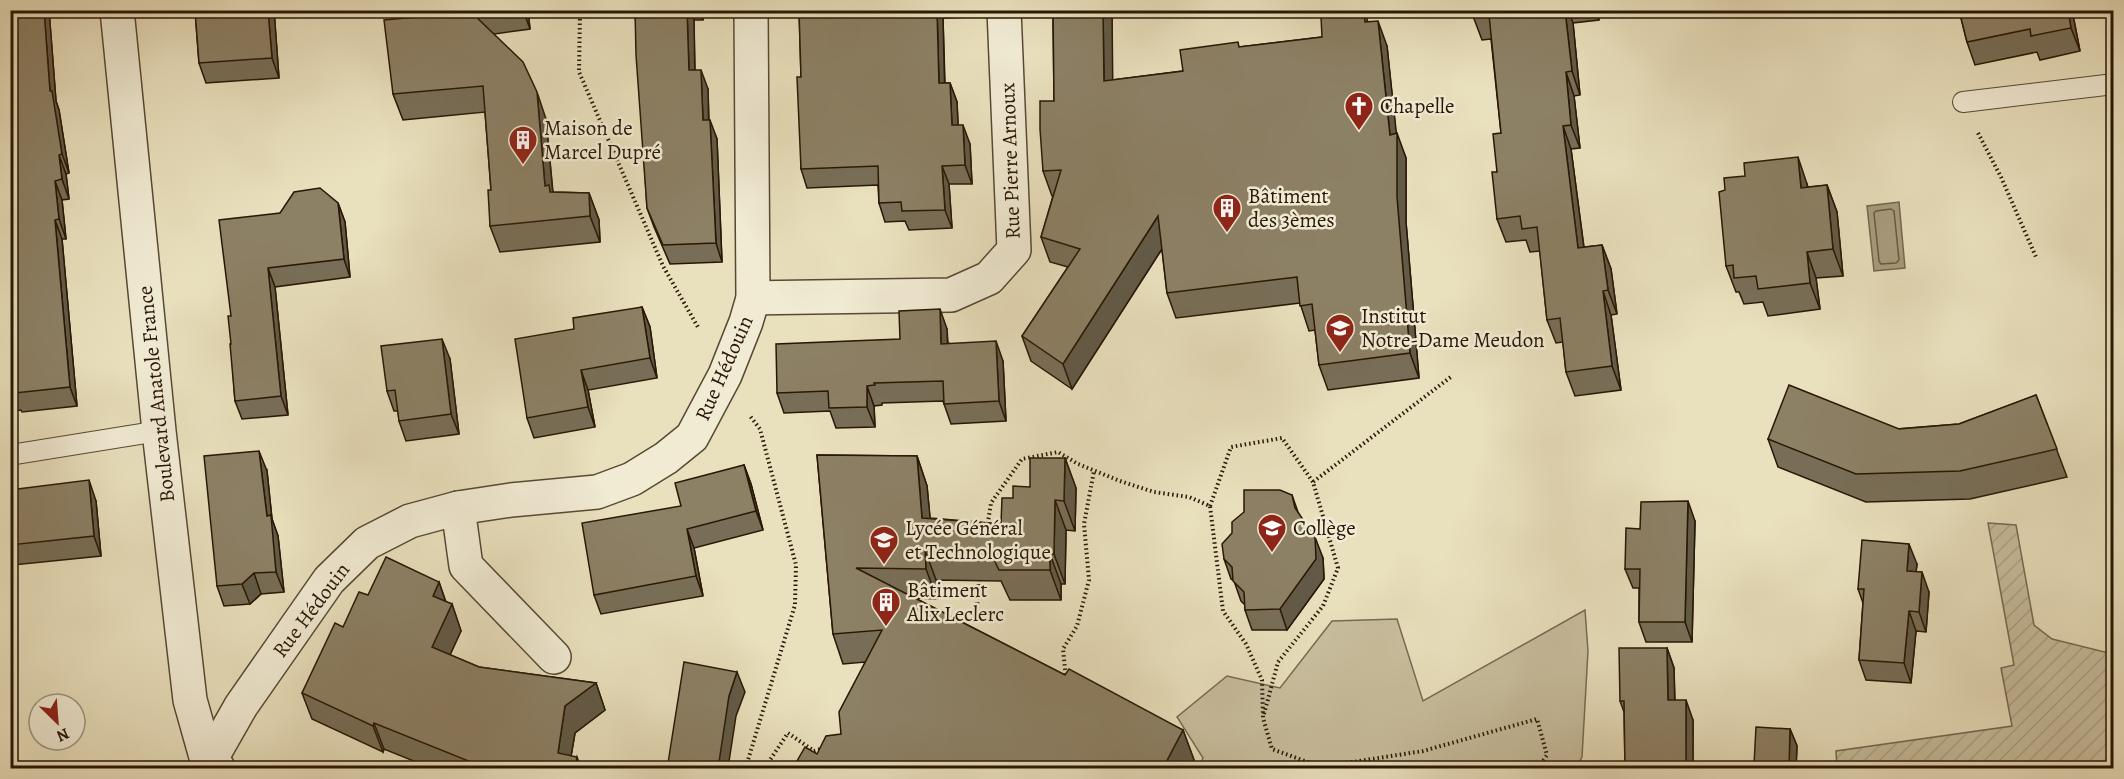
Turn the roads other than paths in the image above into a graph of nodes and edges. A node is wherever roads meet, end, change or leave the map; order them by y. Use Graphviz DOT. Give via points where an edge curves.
graph roads {
  1 [pos="117,10"];
  2 [pos="751,10"];
  3 [pos="1004,10"];
  4 [pos="2114,84"];
  5 [pos="1963,102"];
  6 [pos="753,298"];
  7 [pos="159,431"];
  8 [pos="10,455"];
  9 [pos="458,508"];
  10 [pos="554,657"];
  11 [pos="206,767"];
  1 -- 7 [label="street, Boulevard Anatole France"];
  2 -- 6 [label="street, Rue Hédouin"];
  3 -- 6 [label="street, Rue Pierre Arnoux" via="1014,250 989,278 951,295"];
  4 -- 5 [label="lane"];
  6 -- 9 [label="street, Rue Hédouin" via="725,375 692,437 666,458 632,479 597,492"];
  7 -- 8 [label="lane"];
  7 -- 11 [label="street, Boulevard Anatole France" via="190,700"];
  9 -- 10 [label="street" via="466,566"];
  9 -- 11 [label="street, Rue Hédouin" via="410,521 368,543 350,558 329,580 241,706"];
}
